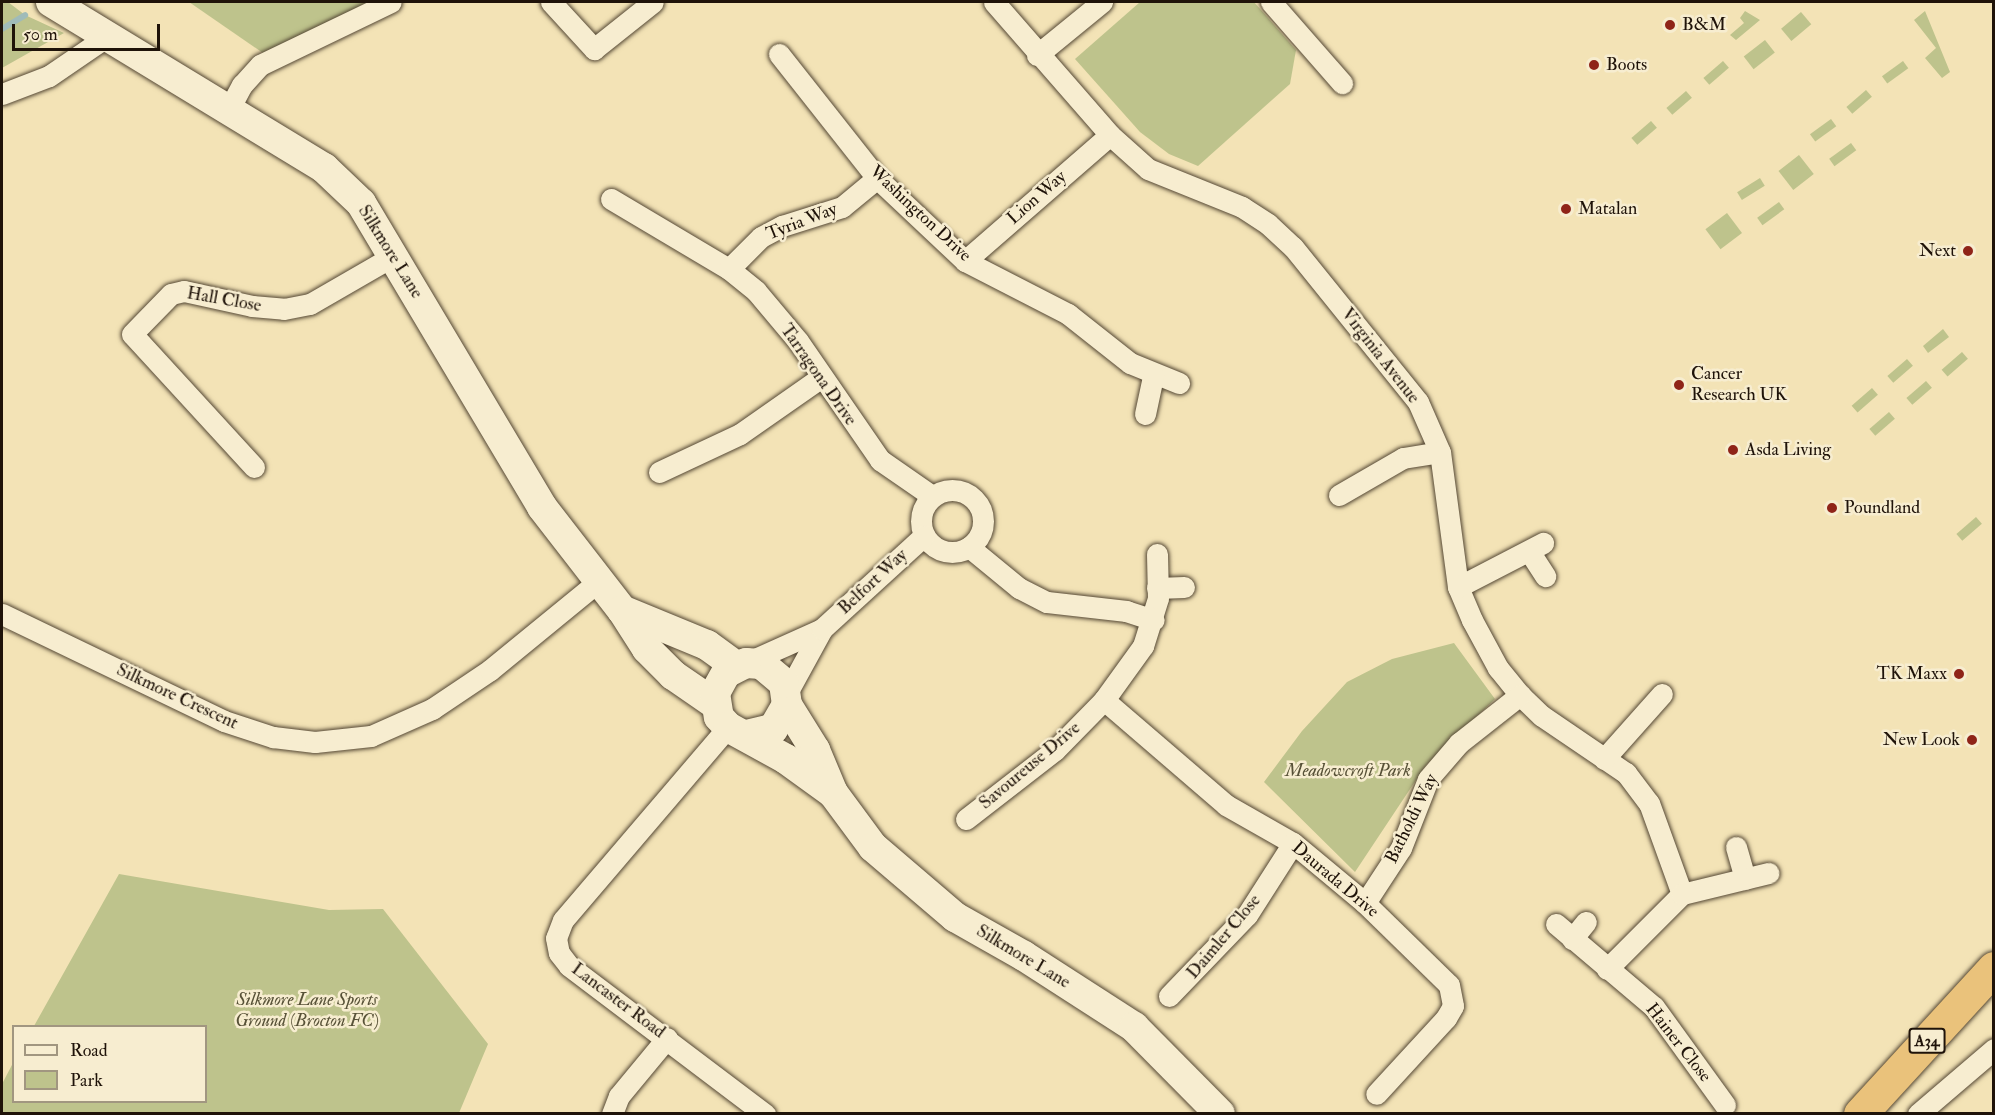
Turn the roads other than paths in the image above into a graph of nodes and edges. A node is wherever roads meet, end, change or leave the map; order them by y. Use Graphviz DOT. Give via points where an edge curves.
graph roads {
  1 [pos="51,2"];
  2 [pos="391,2"];
  3 [pos="551,2"];
  4 [pos="652,2"];
  5 [pos="994,2"];
  6 [pos="1102,2"];
  7 [pos="1272,2"];
  8 [pos="109,35"];
  9 [pos="779,54"];
  10 [pos="1037,55"];
  11 [pos="1342,83"];
  12 [pos="2,94"];
  13 [pos="228,111"];
  14 [pos="1110,135"];
  15 [pos="877,178"];
  16 [pos="610,199"];
  17 [pos="393,256"];
  18 [pos="965,261"];
  19 [pos="729,269"];
  20 [pos="1153,376"];
  21 [pos="820,378"];
  22 [pos="1179,383"];
  23 [pos="1145,414"];
  24 [pos="1440,452"];
  25 [pos="254,467"];
  26 [pos="659,472"];
  27 [pos="1339,495"];
  28 [pos="932,496"];
  29 [pos="924,536"];
  30 [pos="969,547"];
  31 [pos="1157,554"];
  32 [pos="1545,576"];
  33 [pos="600,580"];
  34 [pos="1184,587"];
  35 [pos="1458,587"];
  36 [pos="1157,588"];
  37 [pos="622,610"];
  38 [pos="2,614"];
  39 [pos="1154,620"];
  40 [pos="822,629"];
  41 [pos="741,665"];
  42 [pos="1662,694"];
  43 [pos="1520,695"];
  44 [pos="787,699"];
  45 [pos="1104,700"];
  46 [pos="730,722"];
  47 [pos="1604,759"];
  48 [pos="833,793"];
  49 [pos="966,819"];
  50 [pos="1293,843"];
  51 [pos="1736,847"];
  52 [pos="1768,873"];
  53 [pos="1745,879"];
  54 [pos="1682,894"];
  55 [pos="1365,903"];
  56 [pos="1586,922"];
  57 [pos="1556,924"];
  58 [pos="1572,939"];
  59 [pos="1994,968"];
  60 [pos="1607,969"];
  61 [pos="1169,996"];
  62 [pos="668,1038"];
  63 [pos="1994,1049"];
  64 [pos="1376,1094"];
  65 [pos="1725,1105"];
  66 [pos="612,1113"];
  67 [pos="765,1113"];
  68 [pos="1220,1113"];
  69 [pos="1860,1113"];
  70 [pos="1918,1113"];
  1 -- 8 [label="street, Silkmore Lane"];
  2 -- 13 [label="street" via="260,65 242,85"];
  3 -- 4 [label="street" via="594,49"];
  5 -- 10 [label="street, Virginia Avenue"];
  6 -- 10 [label="street"];
  7 -- 11 [label="street"];
  8 -- 12 [label="street" via="49,76"];
  8 -- 13 [label="street, Silkmore Lane"];
  9 -- 15 [label="street, Washington Drive"];
  10 -- 14 [label="street, Virginia Avenue"];
  13 -- 17 [label="street, Silkmore Lane" via="324,168 361,203"];
  14 -- 18 [label="street, Lion Way"];
  14 -- 24 [label="street, Virginia Avenue" via="1148,169 1242,207 1285,240 1418,402"];
  15 -- 18 [label="street, Washington Drive"];
  15 -- 19 [label="street, Tyria Way" via="842,207 782,226 761,237"];
  16 -- 19 [label="street, Tarragona Drive"];
  17 -- 25 [label="street, Hall Close" via="310,304 284,309 184,291 171,294 132,334"];
  17 -- 33 [label="street, Silkmore Lane" via="542,507"];
  18 -- 20 [label="street, Washington Drive" via="1068,314 1130,363"];
  19 -- 21 [label="street, Tarragona Drive" via="756,291 791,333"];
  20 -- 22 [label="street, Washington Drive"];
  20 -- 23 [label="street"];
  21 -- 26 [label="street" via="740,434"];
  21 -- 28 [label="street, Tarragona Drive" via="880,460"];
  24 -- 27 [label="street" via="1403,458"];
  24 -- 35 [label="street, Virginia Avenue"];
  28 -- 29 [label="street" via="920,518"];
  28 -- 30 [label="street" via="957,490 976,501 982,511 982,530"];
  29 -- 30 [label="street" via="934,547 949,552"];
  29 -- 40 [label="street, Belfort Way"];
  30 -- 39 [label="street" via="1019,588 1047,602 1126,611"];
  31 -- 36 [label="street, Savoureuse Drive"];
  32 -- 35 [label="street" via="1536,547"];
  33 -- 37 [label="street, Silkmore Lane"];
  33 -- 38 [label="street, Silkmore Crescent" via="490,670 432,709 371,736 315,742 273,737 224,721"];
  34 -- 36 [label="street"];
  35 -- 43 [label="street, Virginia Avenue" via="1498,668"];
  36 -- 39 [label="street, Savoureuse Drive"];
  37 -- 41 [label="street, Silkmore Lane" via="707,645"];
  37 -- 46 [label="street, Silkmore Lane" via="647,649"];
  39 -- 45 [label="street, Savoureuse Drive" via="1143,646"];
  40 -- 41 [label="street, Belfort Way"];
  40 -- 44 [label="street, Belfort Way"];
  41 -- 44 [label="street, Silkmore Lane" via="767,667 784,683"];
  41 -- 46 [label="street" via="719,682"];
  42 -- 47 [label="street"];
  43 -- 47 [label="street, Virginia Avenue" via="1542,716"];
  43 -- 55 [label="street, Batholdi Way" via="1459,743 1428,779 1401,848"];
  44 -- 46 [label="street" via="773,729"];
  44 -- 48 [label="street, Silkmore Lane"];
  45 -- 49 [label="street, Savoureuse Drive" via="1054,750"];
  45 -- 50 [label="street, Daurada Drive" via="1227,805"];
  46 -- 48 [label="street, Silkmore Lane"];
  46 -- 62 [label="street, Lancaster Road" via="563,920 556,938 559,953 569,966"];
  47 -- 54 [label="street, Virginia Avenue" via="1626,773 1649,803"];
  48 -- 68 [label="street, Silkmore Lane" via="873,847 912,882 955,917 1134,1027"];
  50 -- 55 [label="street, Daurada Drive"];
  50 -- 61 [label="street, Daimler Close" via="1247,915"];
  51 -- 53 [label="street"];
  52 -- 53 [label="street"];
  53 -- 54 [label="street"];
  54 -- 60 [label="street"];
  55 -- 64 [label="street, Daurada Drive" via="1449,985 1453,1006 1427,1042"];
  56 -- 58 [label="street"];
  57 -- 58 [label="street, Hainer Close"];
  58 -- 60 [label="street, Hainer Close"];
  59 -- 69 [label="highway, A34"];
  60 -- 65 [label="street, Hainer Close" via="1654,1007"];
  62 -- 66 [label="street" via="619,1096"];
  62 -- 67 [label="street, Lancaster Road"];
  63 -- 70 [label="street"];
}
